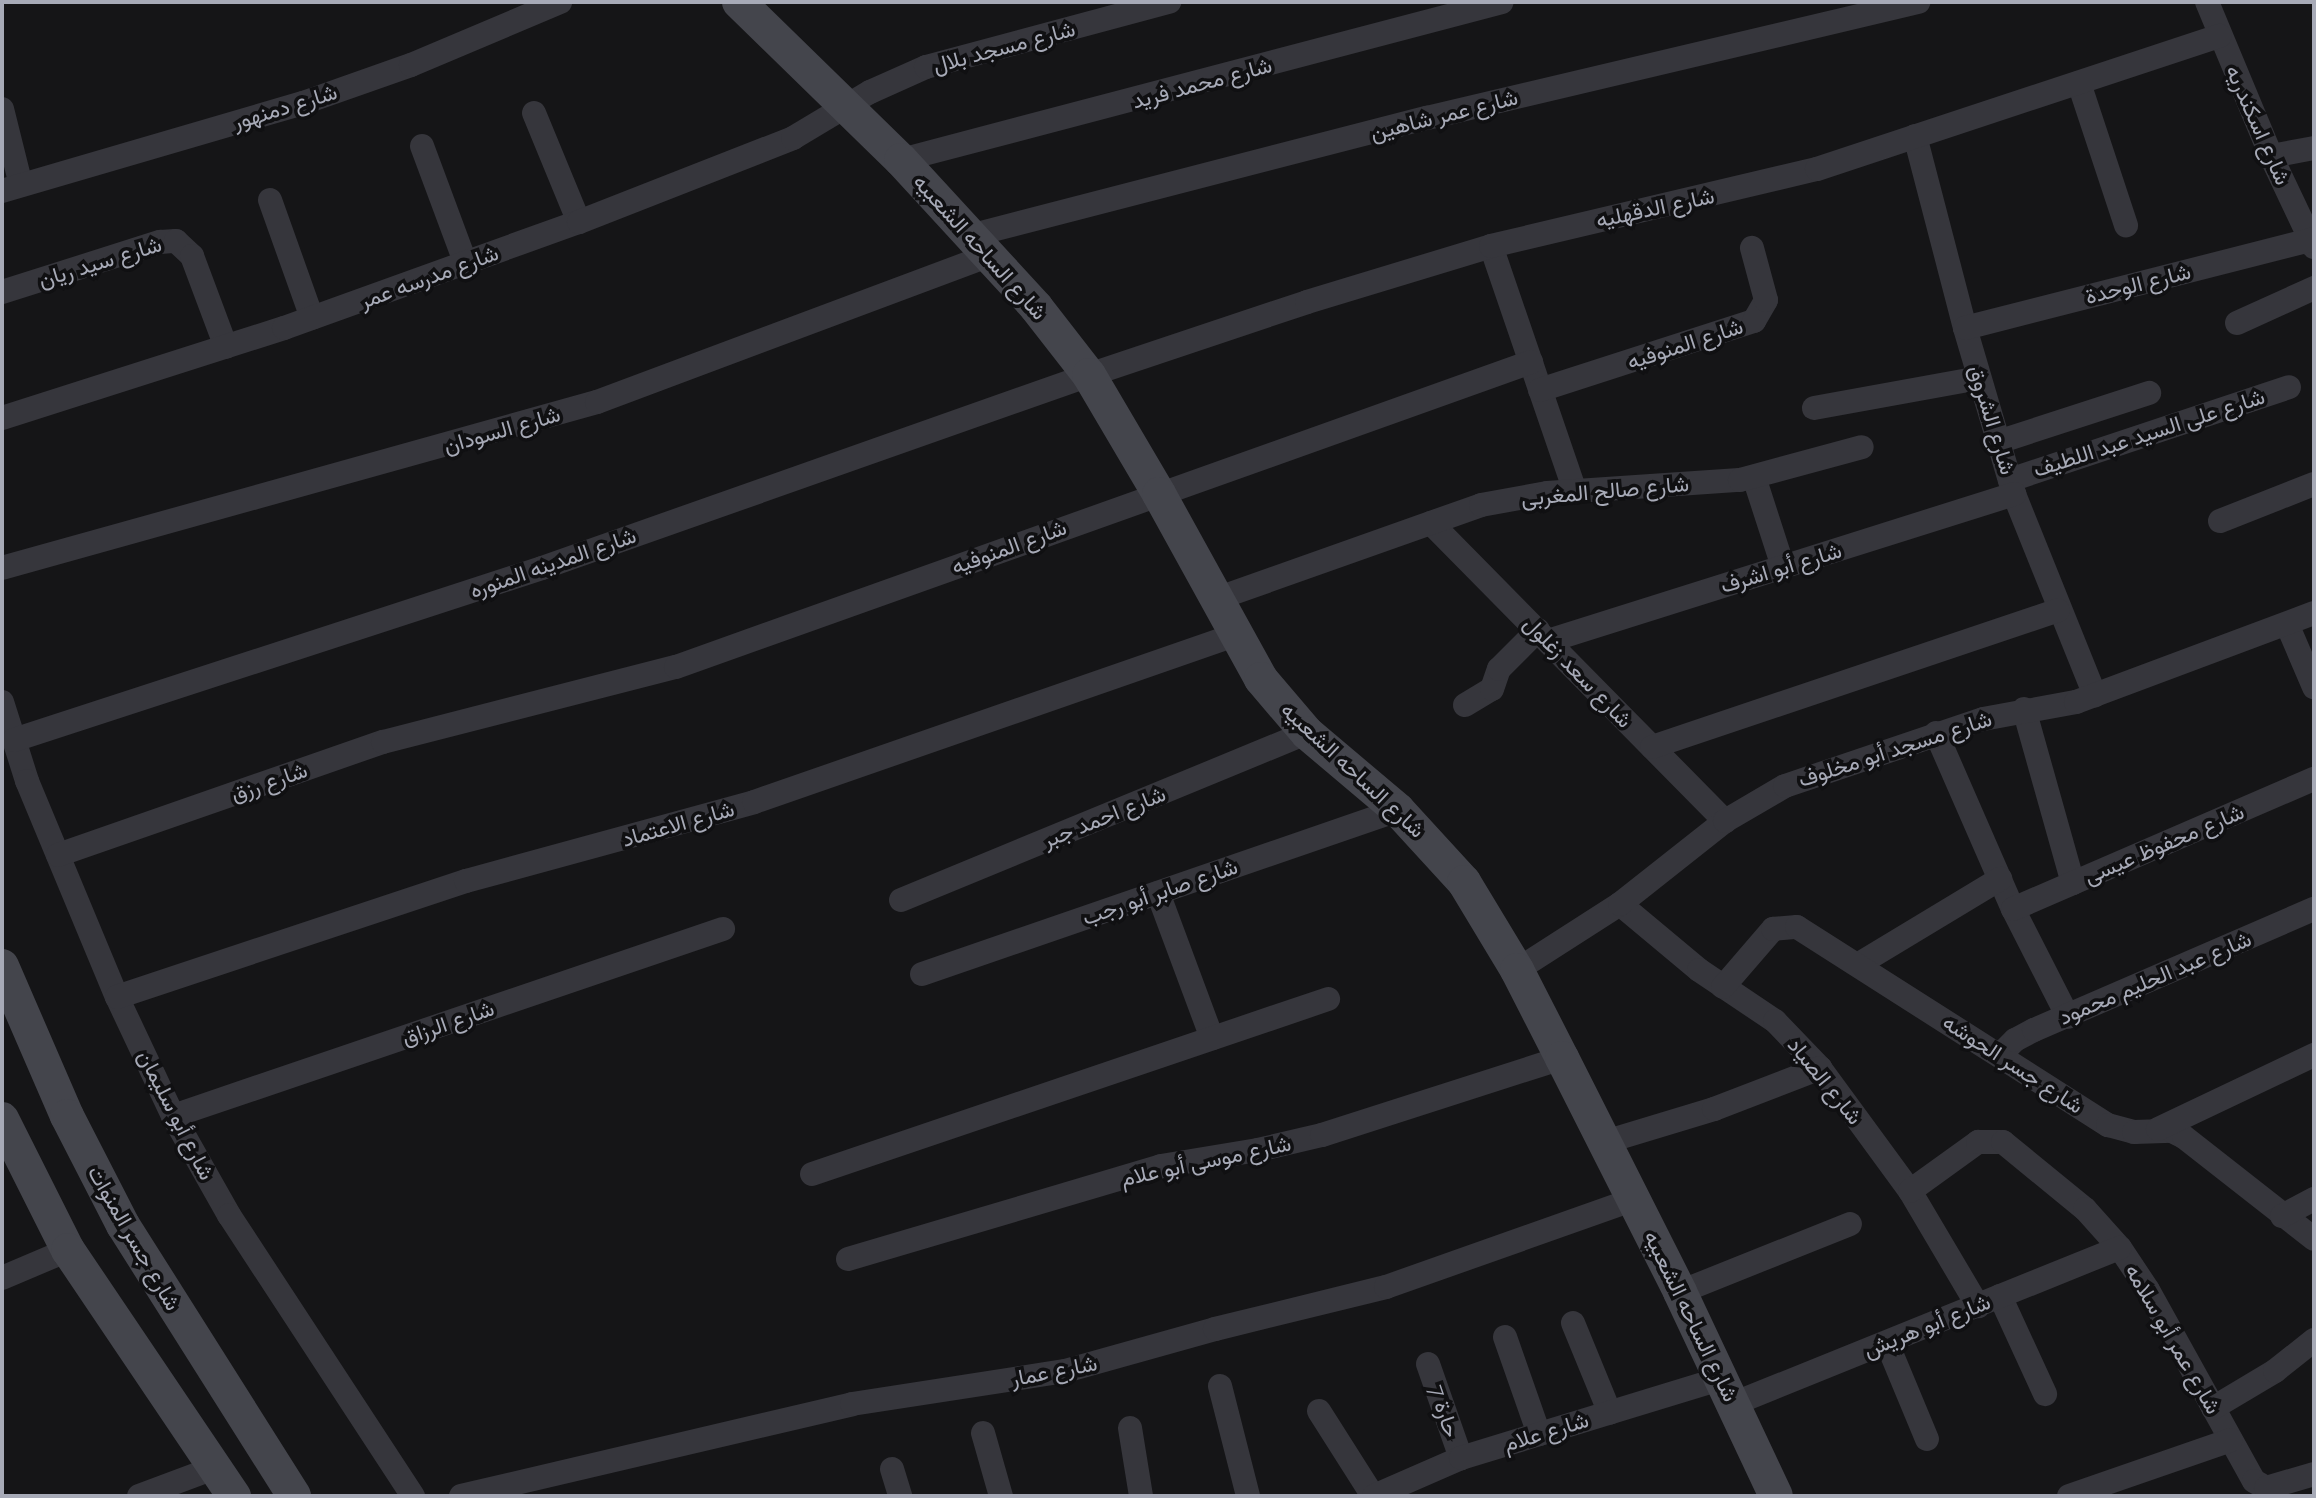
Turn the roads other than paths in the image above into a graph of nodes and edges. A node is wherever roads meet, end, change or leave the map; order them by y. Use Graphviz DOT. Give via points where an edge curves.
graph roads {
  1 [pos="560,2"];
  2 [pos="739,2"];
  3 [pos="1169,2"];
  4 [pos="1502,2"];
  5 [pos="1918,2"];
  6 [pos="2207,2"];
  7 [pos="2220,36"];
  8 [pos="2079,83"];
  9 [pos="845,107"];
  10 [pos="2,109"];
  11 [pos="534,113"];
  12 [pos="1915,136"];
  13 [pos="422,146"];
  14 [pos="2314,148"];
  15 [pos="2271,156"];
  16 [pos="901,160"];
  17 [pos="12,188"];
  18 [pos="270,200"];
  19 [pos="579,222"];
  20 [pos="2126,225"];
  21 [pos="2313,242"];
  22 [pos="982,245"];
  23 [pos="1491,246"];
  24 [pos="1752,248"];
  25 [pos="466,264"];
  26 [pos="2314,288"];
  27 [pos="2,292"];
  28 [pos="312,318"];
  29 [pos="2237,323"];
  30 [pos="1965,328"];
  31 [pos="226,347"];
  32 [pos="1531,362"];
  33 [pos="1089,375"];
  34 [pos="1979,378"];
  35 [pos="2289,387"];
  36 [pos="1540,390"];
  37 [pos="2149,393"];
  38 [pos="1814,408"];
  39 [pos="2,418"];
  40 [pos="1998,442"];
  41 [pos="1862,447"];
  42 [pos="1754,477"];
  43 [pos="2314,484"];
  44 [pos="2012,487"];
  45 [pos="1575,492"];
  46 [pos="1159,494"];
  47 [pos="2220,521"];
  48 [pos="1431,523"];
  49 [pos="1783,567"];
  50 [pos="2,568"];
  51 [pos="1216,599"];
  52 [pos="2058,610"];
  53 [pos="2314,613"];
  54 [pos="2287,624"];
  55 [pos="1235,635"];
  56 [pos="1543,636"];
  57 [pos="2314,687"];
  58 [pos="2095,695"];
  59 [pos="2,702"];
  60 [pos="1465,705"];
  61 [pos="2024,709"];
  62 [pos="483,716"];
  63 [pos="1307,733"];
  64 [pos="1936,733"];
  65 [pos="14,740"];
  66 [pos="1652,747"];
  67 [pos="2314,779"];
  68 [pos="1398,810"];
  69 [pos="1725,821"];
  70 [pos="58,855"];
  71 [pos="2000,879"];
  72 [pos="2073,883"];
  73 [pos="1158,893"];
  74 [pos="901,900"];
  75 [pos="1620,904"];
  76 [pos="2013,909"];
  77 [pos="2314,909"];
  78 [pos="723,929"];
  79 [pos="1859,964"];
  80 [pos="2,966"];
  81 [pos="1517,970"];
  82 [pos="922,974"];
  83 [pos="1723,987"];
  84 [pos="117,997"];
  85 [pos="1328,999"];
  86 [pos="2068,1017"];
  87 [pos="1212,1038"];
  88 [pos="2001,1054"];
  89 [pos="2314,1055"];
  90 [pos="1562,1058"];
  91 [pos="1820,1068"];
  92 [pos="173,1116"];
  93 [pos="2,1119"];
  94 [pos="2158,1129"];
  95 [pos="1605,1142"];
  96 [pos="812,1174"];
  97 [pos="1910,1191"];
  98 [pos="1634,1199"];
  99 [pos="2314,1199"];
  100 [pos="2282,1216"];
  101 [pos="1850,1224"];
  102 [pos="2314,1239"];
  103 [pos="2120,1248"];
  104 [pos="68,1250"];
  105 [pos="848,1259"];
  106 [pos="2,1278"];
  107 [pos="1680,1292"];
  108 [pos="1989,1301"];
  109 [pos="1573,1323"];
  110 [pos="1505,1337"];
  111 [pos="2314,1340"];
  112 [pos="1887,1343"];
  113 [pos="1428,1364"];
  114 [pos="1220,1386"];
  115 [pos="1728,1391"];
  116 [pos="2045,1394"];
  117 [pos="2213,1408"];
  118 [pos="1319,1411"];
  119 [pos="1610,1413"];
  120 [pos="1130,1428"];
  121 [pos="983,1433"];
  122 [pos="1539,1434"];
  123 [pos="1927,1439"];
  124 [pos="2231,1440"];
  125 [pos="1461,1458"];
  126 [pos="214,1468"];
  127 [pos="892,1469"];
  128 [pos="2314,1474"];
  129 [pos="2292,1490"];
  130 [pos="1399,1492"];
  131 [pos="139,1496"];
  132 [pos="234,1496"];
  133 [pos="294,1496"];
  134 [pos="413,1496"];
  135 [pos="461,1496"];
  136 [pos="900,1496"];
  137 [pos="1001,1496"];
  138 [pos="1141,1496"];
  139 [pos="1248,1496"];
  140 [pos="1373,1496"];
  141 [pos="1776,1496"];
  142 [pos="2069,1496"];
  1 -- 17 [label="street, شارع دمنهور" via="317,98"];
  2 -- 9 [label="main road, شارع الساحه الشعبيه"];
  3 -- 9 [label="street, شارع مسجد بلال" via="926,67"];
  4 -- 16 [label="street, شارع محمد فريد"];
  5 -- 22 [label="street, شارع عمر شاهين" via="1427,118"];
  6 -- 7 [label="street, شارع اسكندريه"];
  7 -- 8 [label="street, شارع الدقهليه"];
  7 -- 15 [label="street, شارع اسكندريه"];
  8 -- 12 [label="street, شارع الدقهليه"];
  8 -- 20 [label="street"];
  9 -- 16 [label="main road, شارع الساحه الشعبيه"];
  9 -- 19 [label="street, شارع مدرسه عمر" via="793,138"];
  10 -- 17 [label="street"];
  11 -- 19 [label="street"];
  12 -- 23 [label="street, شارع الدقهليه" via="1777,180"];
  12 -- 30 [label="street, شارع الشروق"];
  13 -- 25 [label="street"];
  14 -- 15 [label="street"];
  15 -- 21 [label="street, شارع اسكندريه"];
  16 -- 22 [label="main road, شارع الساحه الشعبيه"];
  18 -- 28 [label="street"];
  19 -- 25 [label="street, شارع مدرسه عمر"];
  21 -- 30 [label="street, شارع الوحدة"];
  22 -- 33 [label="main road, شارع الساحه الشعبيه"];
  22 -- 50 [label="street, شارع السودان" via="597,402"];
  23 -- 32 [label="street"];
  23 -- 33 [label="street, شارع الدقهليه"];
  24 -- 36 [label="street, شارع المنوفيه" via="1766,300 1754,321"];
  25 -- 28 [label="street, شارع مدرسه عمر"];
  26 -- 29 [label="street"];
  27 -- 31 [label="street, شارع سيد ريان" via="176,241 192,256"];
  28 -- 31 [label="street, شارع مدرسه عمر"];
  30 -- 34 [label="street, شارع الشروق"];
  31 -- 39 [label="street, شارع مدرسه عمر"];
  32 -- 36 [label="street"];
  32 -- 46 [label="street, شارع المنوفيه"];
  33 -- 46 [label="main road, شارع الساحه الشعبيه"];
  33 -- 65 [label="street, شارع المدينه المنوره" via="542,568"];
  34 -- 38 [label="street"];
  34 -- 40 [label="street, شارع الشروق"];
  35 -- 44 [label="street, شارع على السيد عبد اللطيف"];
  36 -- 45 [label="street"];
  37 -- 40 [label="street"];
  40 -- 44 [label="street, شارع الشروق"];
  41 -- 42 [label="street, شارع صالح المغربى"];
  42 -- 45 [label="street, شارع صالح المغربى"];
  42 -- 49 [label="street"];
  43 -- 47 [label="street"];
  44 -- 49 [label="street, شارع أبو اشرف"];
  44 -- 52 [label="street, شارع الشروق"];
  45 -- 48 [label="street, شارع صالح المغربى" via="1499,501"];
  46 -- 51 [label="main road, شارع الساحه الشعبيه"];
  46 -- 62 [label="street, شارع المنوفيه" via="654,674"];
  48 -- 51 [label="street, شارع صالح المغربى"];
  48 -- 56 [label="street, شارع سعد زغلول"];
  49 -- 56 [label="street, شارع أبو اشرف"];
  51 -- 55 [label="main road, شارع الساحه الشعبيه"];
  52 -- 58 [label="street, شارع الشروق"];
  52 -- 66 [label="street"];
  53 -- 54 [label="street, شارع مسجد أبو مخلوف"];
  54 -- 57 [label="street"];
  54 -- 58 [label="street, شارع مسجد أبو مخلوف"];
  55 -- 63 [label="main road, شارع الساحه الشعبيه" via="1261,679"];
  55 -- 84 [label="street, شارع الاعتماد" via="754,802 466,881"];
  56 -- 60 [label="street" via="1499,669 1492,689"];
  56 -- 66 [label="street, شارع سعد زغلول"];
  58 -- 61 [label="street, شارع مسجد أبو مخلوف"];
  59 -- 65 [label="street, شارع أبو سليمان"];
  61 -- 64 [label="street, شارع مسجد أبو مخلوف"];
  61 -- 72 [label="street"];
  62 -- 70 [label="street, شارع رزق" via="383,742"];
  63 -- 68 [label="main road, شارع الساحه الشعبيه"];
  63 -- 74 [label="street, شارع احمد جبر"];
  64 -- 69 [label="street, شارع مسجد أبو مخلوف" via="1803,777"];
  64 -- 71 [label="street"];
  65 -- 70 [label="street, شارع أبو سليمان"];
  66 -- 69 [label="street, شارع سعد زغلول"];
  67 -- 72 [label="street, شارع محفوظ عيسى"];
  68 -- 73 [label="street, شارع صابر أبو رجب"];
  68 -- 81 [label="main road, شارع الساحه الشعبيه" via="1458,874"];
  69 -- 75 [label="street, شارع مسجد أبو مخلوف"];
  70 -- 84 [label="street, شارع أبو سليمان"];
  71 -- 76 [label="street"];
  71 -- 79 [label="street"];
  72 -- 76 [label="street, شارع محفوظ عيسى"];
  73 -- 82 [label="street, شارع صابر أبو رجب"];
  73 -- 87 [label="street"];
  75 -- 81 [label="street, شارع مسجد أبو مخلوف"];
  75 -- 83 [label="street, شارع الصياد"];
  76 -- 86 [label="street"];
  77 -- 86 [label="street, شارع عبد الحليم محمود"];
  78 -- 92 [label="street, شارع الرزاق"];
  79 -- 83 [label="street, شارع جسر الحوشه" via="1805,930 1781,926"];
  79 -- 88 [label="street, شارع جسر الحوشه"];
  80 -- 133 [label="main road, شارع جسر المنوات" via="67,1116 123,1225"];
  81 -- 90 [label="main road, شارع الساحه الشعبيه"];
  83 -- 91 [label="street, شارع الصياد" via="1775,1021"];
  84 -- 92 [label="street, شارع أبو سليمان"];
  85 -- 87 [label="street"];
  86 -- 88 [label="street, شارع عبد الحليم محمود" via="2015,1040"];
  87 -- 96 [label="street"];
  88 -- 94 [label="street, شارع جسر الحوشه" via="2108,1125 2134,1132"];
  89 -- 94 [label="street"];
  90 -- 95 [label="main road, شارع الساحه الشعبيه"];
  90 -- 105 [label="street, شارع موسى أبو علام" via="1322,1135 1161,1166"];
  91 -- 95 [label="street" via="1714,1109"];
  91 -- 97 [label="street, شارع الصياد"];
  92 -- 134 [label="street, شارع أبو سليمان" via="229,1215"];
  93 -- 104 [label="main road"];
  94 -- 100 [label="street, شارع جسر الحوشه" via="2200,1147"];
  95 -- 98 [label="main road, شارع الساحه الشعبيه"];
  97 -- 103 [label="street, شارع عمر أبو سلامه" via="1971,1146 1995,1139 2085,1209"];
  97 -- 108 [label="street, شارع الصياد"];
  98 -- 107 [label="main road, شارع الساحه الشعبيه"];
  98 -- 135 [label="street, شارع عمار" via="1386,1287 1065,1371 852,1404"];
  99 -- 100 [label="street"];
  100 -- 102 [label="street, شارع جسر الحوشه"];
  101 -- 107 [label="street"];
  103 -- 108 [label="street, شارع أبو هريش"];
  103 -- 117 [label="street, شارع عمر أبو سلامه"];
  104 -- 106 [label="street"];
  104 -- 126 [label="main road"];
  107 -- 115 [label="main road, شارع الساحه الشعبيه"];
  108 -- 112 [label="street, شارع أبو هريش"];
  108 -- 116 [label="street, شارع الصياد"];
  109 -- 119 [label="street"];
  110 -- 122 [label="street"];
  111 -- 117 [label="street"];
  112 -- 115 [label="street, شارع أبو هريش"];
  112 -- 123 [label="street"];
  113 -- 125 [label="street, حارة 7"];
  114 -- 139 [label="street"];
  115 -- 119 [label="street, شارع علام"];
  115 -- 141 [label="main road, شارع الساحه الشعبيه"];
  117 -- 124 [label="street, شارع عمر أبو سلامه"];
  118 -- 140 [label="street"];
  119 -- 122 [label="street, شارع علام"];
  120 -- 138 [label="street"];
  121 -- 137 [label="street"];
  122 -- 125 [label="street, شارع علام"];
  124 -- 129 [label="street, شارع عمر أبو سلامه" via="2259,1486"];
  124 -- 142 [label="street"];
  125 -- 130 [label="street, شارع علام"];
  126 -- 131 [label="street"];
  126 -- 132 [label="main road"];
  127 -- 136 [label="street"];
  128 -- 129 [label="street, شارع عمر أبو سلامه"];
  130 -- 140 [label="street, شارع علام"];
}
